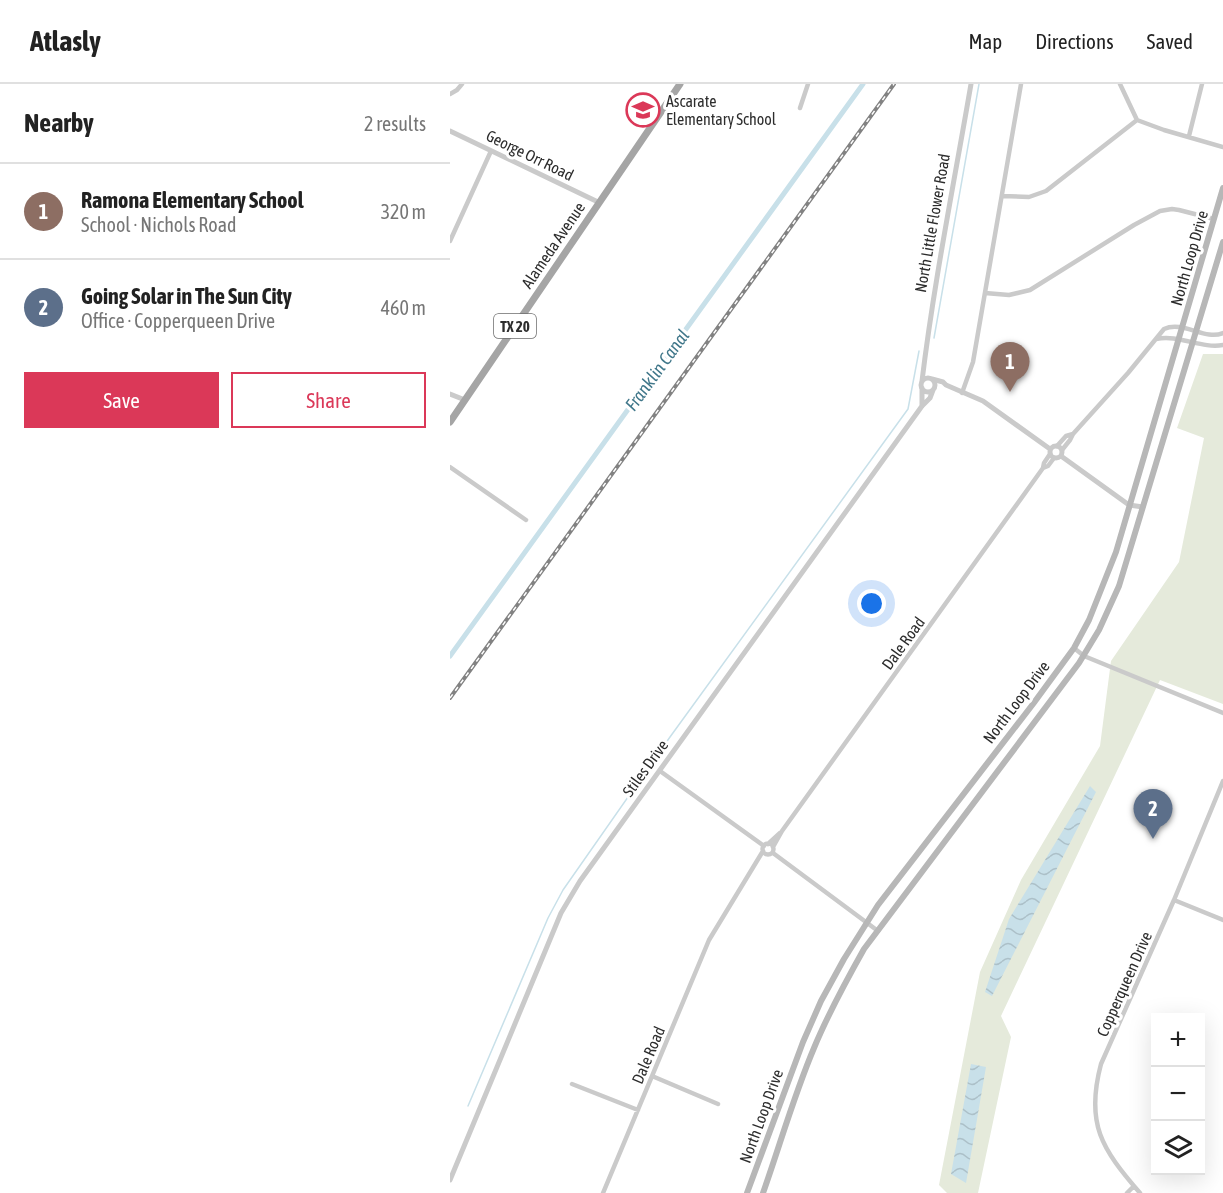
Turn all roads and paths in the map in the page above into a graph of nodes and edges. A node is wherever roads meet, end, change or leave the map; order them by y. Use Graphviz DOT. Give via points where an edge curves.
graph roads {
  1 [pos="462,84"];
  2 [pos="680,84"];
  3 [pos="808,84"];
  4 [pos="971,84"];
  5 [pos="1021,84"];
  6 [pos="1120,84"];
  7 [pos="1202,84"];
  8 [pos="450,94"];
  9 [pos="800,108"];
  10 [pos="1137,120"];
  11 [pos="450,131"];
  12 [pos="1189,136"];
  13 [pos="1223,147"];
  14 [pos="492,151"];
  15 [pos="1223,188"];
  16 [pos="1002,196"];
  17 [pos="598,202"];
  18 [pos="1214,219"];
  19 [pos="450,240"];
  20 [pos="1223,242"];
  21 [pos="985,293"];
  22 [pos="1183,327"];
  23 [pos="1197,330"];
  24 [pos="1223,333"];
  25 [pos="1156,339"];
  26 [pos="1179,339"];
  27 [pos="1193,341"];
  28 [pos="1223,345"];
  29 [pos="923,368"];
  30 [pos="932,379"];
  31 [pos="922,381"];
  32 [pos="945,386"];
  33 [pos="922,388"];
  34 [pos="934,389"];
  35 [pos="962,393"];
  36 [pos="450,394"];
  37 [pos="465,400"];
  38 [pos="922,406"];
  39 [pos="450,422"];
  40 [pos="1060,451"];
  41 [pos="1052,454"];
  42 [pos="450,467"];
  43 [pos="1129,504"];
  44 [pos="1143,507"];
  45 [pos="526,520"];
  46 [pos="1074,648"];
  47 [pos="1084,656"];
  48 [pos="1223,713"];
  49 [pos="660,771"];
  50 [pos="1223,780"];
  51 [pos="970,785"];
  52 [pos="980,793"];
  53 [pos="782,831"];
  54 [pos="765,847"];
  55 [pos="771,852"];
  56 [pos="754,867"];
  57 [pos="1174,900"];
  58 [pos="1223,920"];
  59 [pos="867,922"];
  60 [pos="878,931"];
  61 [pos="790,1075"];
  62 [pos="652,1076"];
  63 [pos="802,1079"];
  64 [pos="572,1084"];
  65 [pos="718,1104"];
  66 [pos="638,1110"];
  67 [pos="450,1180"];
  68 [pos="1134,1186"];
  69 [pos="603,1193"];
  70 [pos="747,1193"];
  71 [pos="763,1193"];
  72 [pos="1127,1193"];
  73 [pos="1140,1193"];
  1 -- 8 [label="street"];
  2 -- 17 [label="main road, Alameda Avenue / TX 20"];
  3 -- 9 [label="street"];
  4 -- 29 [label="street, North Little Flower Road"];
  5 -- 16 [label="street"];
  6 -- 10 [label="street"];
  7 -- 12 [label="street"];
  10 -- 12 [label="street"];
  10 -- 16 [label="street" via="1046,191 1029,197"];
  11 -- 14 [label="street, George Orr Road"];
  12 -- 13 [label="street"];
  14 -- 17 [label="street, George Orr Road"];
  14 -- 19 [label="street"];
  15 -- 18 [label="main road, North Loop Drive"];
  16 -- 21 [label="street"];
  17 -- 37 [label="main road, Alameda Avenue / TX 20"];
  18 -- 21 [label="street" via="1172,209 1160,211 1030,290 1010,295"];
  18 -- 22 [label="main road, North Loop Drive"];
  20 -- 23 [label="main road, North Loop Drive"];
  21 -- 35 [label="street" via="973,362"];
  22 -- 23 [label="street"];
  22 -- 25 [label="street" via="1168,327"];
  22 -- 26 [label="main road, North Loop Drive"];
  23 -- 24 [label="street"];
  23 -- 27 [label="main road, North Loop Drive"];
  25 -- 26 [label="street"];
  25 -- 40 [label="street"];
  26 -- 27 [label="street"];
  26 -- 43 [label="main road, North Loop Drive"];
  27 -- 28 [label="street"];
  27 -- 44 [label="main road, North Loop Drive"];
  29 -- 30 [label="street"];
  29 -- 31 [label="street, North Little Flower Road"];
  30 -- 31 [label="street"];
  30 -- 32 [label="street"];
  30 -- 34 [label="street"];
  31 -- 33 [label="street"];
  32 -- 34 [label="street"];
  32 -- 35 [label="street"];
  33 -- 34 [label="street" via="927,392"];
  33 -- 38 [label="street"];
  34 -- 38 [label="street, Stiles Drive"];
  35 -- 41 [label="street" via="983,401"];
  36 -- 37 [label="street"];
  37 -- 39 [label="main road, Alameda Avenue / TX 20"];
  38 -- 49 [label="street, Stiles Drive"];
  40 -- 41 [label="street"];
  40 -- 41 [label="street"];
  40 -- 43 [label="street"];
  41 -- 53 [label="street, Dale Road"];
  42 -- 45 [label="street"];
  43 -- 44 [label="street"];
  43 -- 46 [label="main road, North Loop Drive" via="1100,598"];
  44 -- 47 [label="main road, North Loop Drive" via="1119,586"];
  46 -- 47 [label="street"];
  46 -- 51 [label="main road, North Loop Drive"];
  47 -- 48 [label="street"];
  47 -- 52 [label="main road, North Loop Drive"];
  49 -- 54 [label="street"];
  49 -- 67 [label="street, Stiles Drive" via="561,913"];
  50 -- 57 [label="street, Copperqueen Drive"];
  51 -- 52 [label="main road"];
  51 -- 59 [label="main road, North Loop Drive"];
  52 -- 60 [label="main road, North Loop Drive"];
  53 -- 54 [label="street, Dale Road"];
  53 -- 55 [label="street, Dale Road"];
  54 -- 55 [label="street"];
  54 -- 55 [label="street"];
  54 -- 56 [label="street, Dale Road"];
  55 -- 56 [label="street, Dale Road"];
  55 -- 59 [label="street"];
  56 -- 62 [label="street, Dale Road" via="709,940"];
  57 -- 58 [label="street"];
  57 -- 68 [label="street, Copperqueen Drive" via="1101,1064 1095,1086 1095,1118 1103,1143"];
  59 -- 60 [label="street"];
  59 -- 61 [label="main road, North Loop Drive" via="821,1001"];
  60 -- 63 [label="main road, North Loop Drive" via="836,1000"];
  61 -- 63 [label="main road"];
  61 -- 70 [label="main road, North Loop Drive"];
  62 -- 65 [label="street"];
  62 -- 66 [label="street, Dale Road"];
  63 -- 71 [label="main road, North Loop Drive"];
  64 -- 66 [label="street"];
  66 -- 69 [label="street, Dale Road"];
  68 -- 72 [label="street"];
  68 -- 73 [label="street, Copperqueen Drive"];
}
